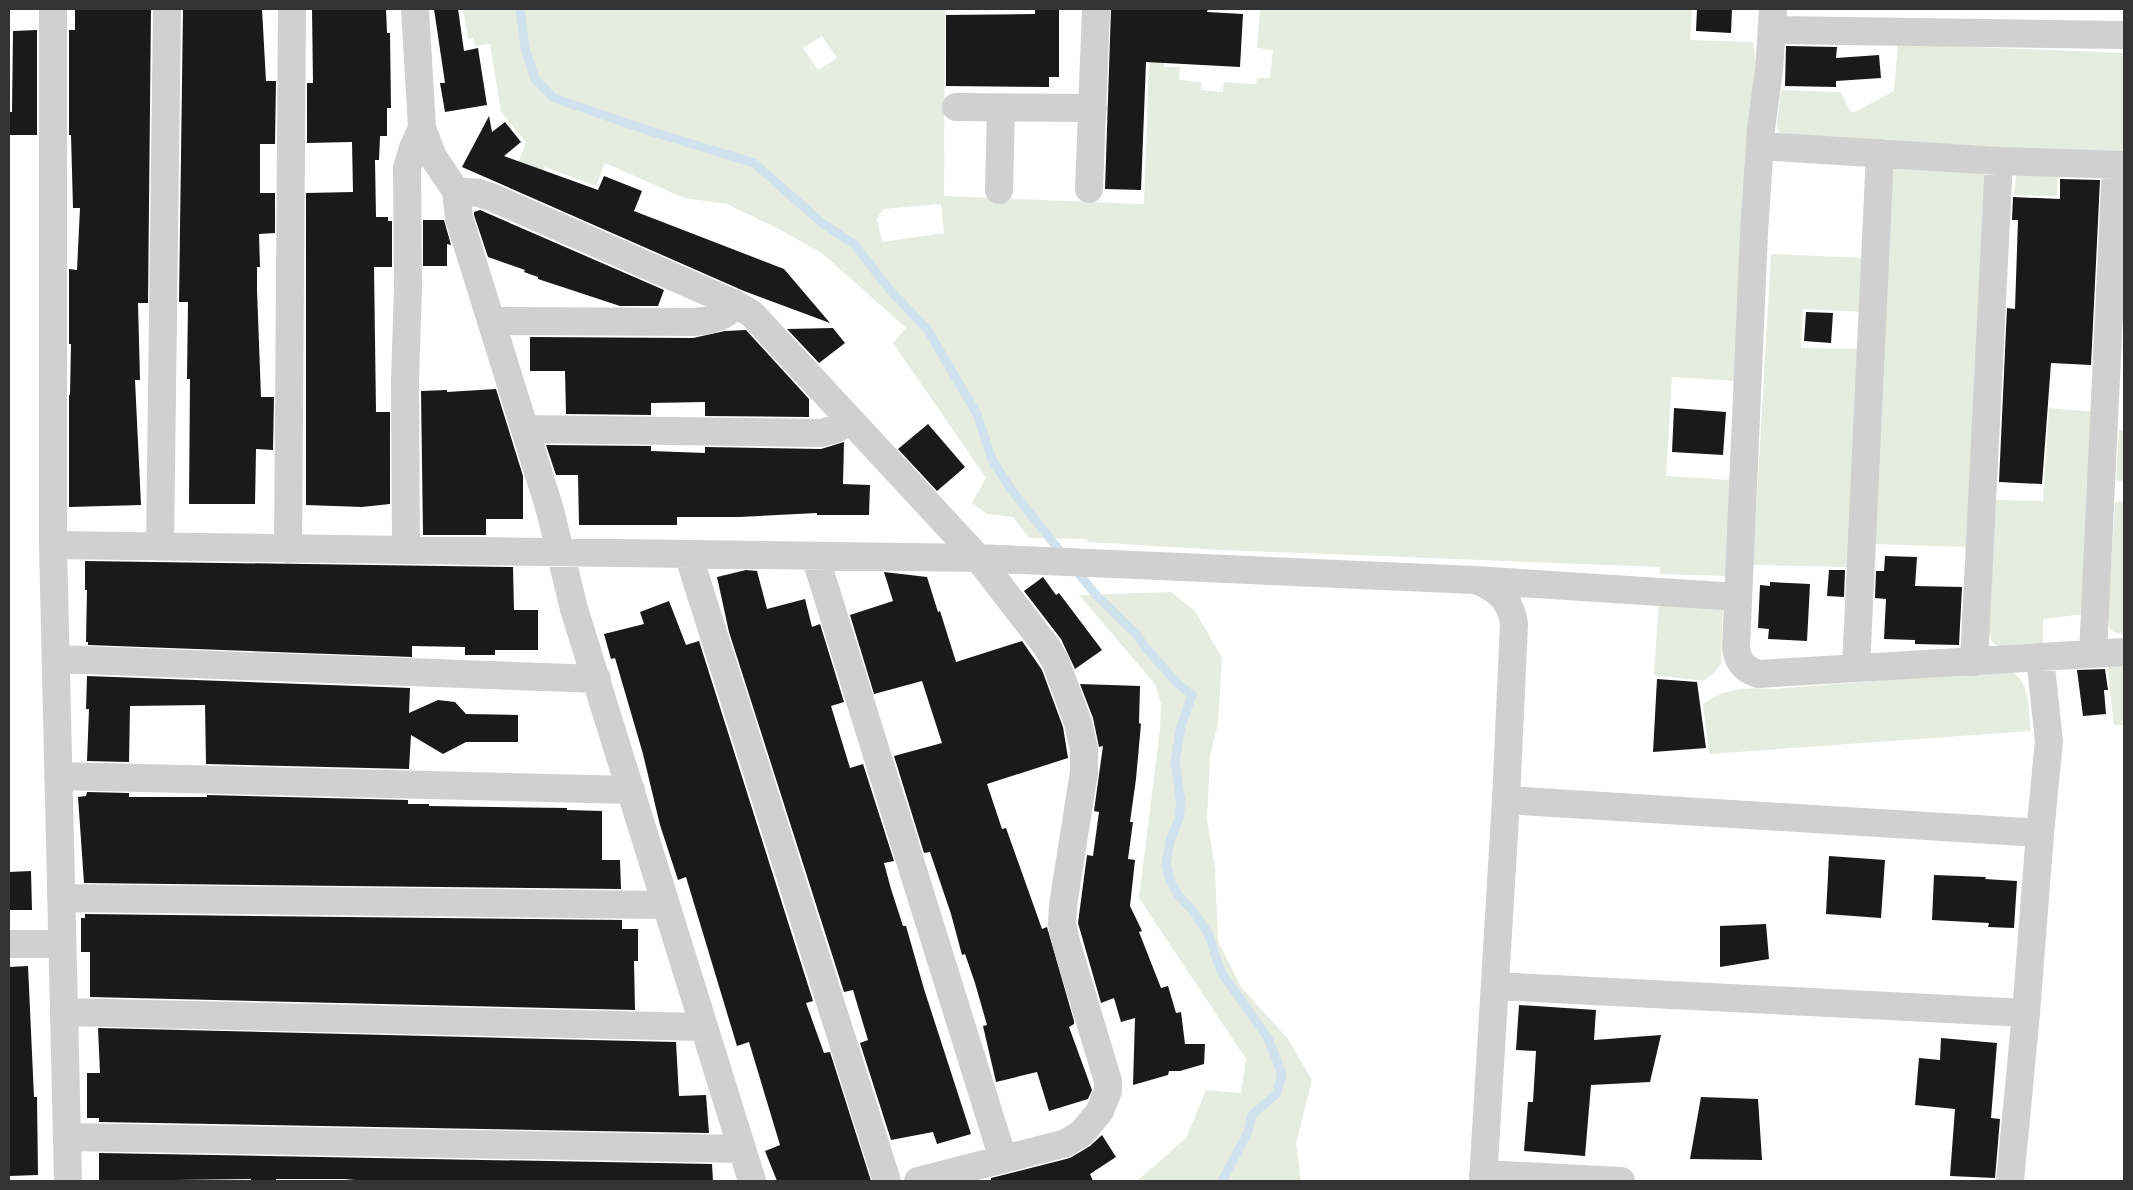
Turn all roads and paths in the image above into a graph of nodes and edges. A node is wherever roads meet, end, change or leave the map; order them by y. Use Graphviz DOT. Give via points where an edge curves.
graph roads {
  1 [pos="53,9"];
  2 [pos="167,9"];
  3 [pos="292,9"];
  4 [pos="415,9"];
  5 [pos="1096,9"];
  6 [pos="1772,20"];
  7 [pos="2124,35"];
  8 [pos="956,107"];
  9 [pos="1001,108"];
  10 [pos="1093,108"];
  11 [pos="422,128"];
  12 [pos="1760,146"];
  13 [pos="1880,153"];
  14 [pos="1999,160"];
  15 [pos="2120,165"];
  16 [pos="1089,189"];
  17 [pos="998,190"];
  18 [pos="456,191"];
  19 [pos="735,304"];
  20 [pos="491,321"];
  21 [pos="849,420"];
  22 [pos="525,429"];
  23 [pos="52,545"];
  24 [pos="160,547"];
  25 [pos="288,549"];
  26 [pos="406,550"];
  27 [pos="561,552"];
  28 [pos="688,554"];
  29 [pos="815,556"];
  30 [pos="978,558"];
  31 [pos="1474,580"];
  32 [pos="1738,597"];
  33 [pos="2124,652"];
  34 [pos="2093,654"];
  35 [pos="2040,658"];
  36 [pos="56,659"];
  37 [pos="1974,662"];
  38 [pos="1856,668"];
  39 [pos="596,679"];
  40 [pos="58,776"];
  41 [pos="631,790"];
  42 [pos="1506,800"];
  43 [pos="2040,833"];
  44 [pos="61,898"];
  45 [pos="666,905"];
  46 [pos="9,944"];
  47 [pos="62,944"];
  48 [pos="1495,986"];
  49 [pos="64,1012"];
  50 [pos="2026,1013"];
  51 [pos="704,1027"];
  52 [pos="67,1137"];
  53 [pos="742,1149"];
  54 [pos="1003,1159"];
  55 [pos="1483,1178"];
  56 [pos="68,1181"];
  57 [pos="752,1181"];
  58 [pos="887,1181"];
  59 [pos="918,1181"];
  60 [pos="1622,1181"];
  61 [pos="2010,1181"];
  1 -- 23 [label="street"];
  2 -- 24 [label="street"];
  3 -- 25 [label="street"];
  4 -- 11 [label="street"];
  5 -- 10 [label="street"];
  6 -- 7 [label="street"];
  6 -- 12 [label="street"];
  8 -- 9 [label="street"];
  9 -- 10 [label="street"];
  9 -- 17 [label="street"];
  10 -- 16 [label="street"];
  11 -- 18 [label="street" via="433,157"];
  11 -- 26 [label="street" via="407,168"];
  12 -- 13 [label="street"];
  12 -- 32 [label="street"];
  13 -- 14 [label="street"];
  13 -- 38 [label="street"];
  14 -- 15 [label="street"];
  14 -- 37 [label="street"];
  15 -- 34 [label="street"];
  18 -- 19 [label="street" via="491,197"];
  18 -- 20 [label="street" via="459,218"];
  19 -- 20 [label="street" via="725,314 693,322"];
  19 -- 21 [label="street" via="752,314"];
  20 -- 22 [label="street"];
  21 -- 22 [label="street" via="836,429 821,432"];
  21 -- 30 [label="street"];
  22 -- 27 [label="street"];
  23 -- 24 [label="street"];
  23 -- 36 [label="street"];
  24 -- 25 [label="street"];
  25 -- 26 [label="street"];
  26 -- 27 [label="street"];
  27 -- 28 [label="street"];
  27 -- 39 [label="street" via="574,610"];
  28 -- 29 [label="street"];
  28 -- 58 [label="street"];
  29 -- 30 [label="street"];
  29 -- 54 [label="street"];
  30 -- 31 [label="street"];
  30 -- 54 [label="street" via="1048,647 1063,678 1082,736 1084,772 1062,924 1108,1081 1108,1091 1100,1111 1074,1139 1055,1147"];
  31 -- 32 [label="street"];
  31 -- 42 [label="street" via="1501,593 1512,612 1514,624"];
  32 -- 38 [label="street" via="1737,656 1749,670 1758,674"];
  33 -- 34 [label="street"];
  34 -- 35 [label="street"];
  35 -- 37 [label="street"];
  35 -- 43 [label="street" via="2049,741"];
  36 -- 39 [label="street"];
  36 -- 40 [label="street"];
  37 -- 38 [label="street"];
  39 -- 41 [label="street"];
  40 -- 41 [label="street"];
  40 -- 44 [label="street"];
  41 -- 45 [label="street"];
  42 -- 43 [label="street"];
  42 -- 48 [label="street"];
  43 -- 50 [label="street"];
  44 -- 45 [label="street"];
  44 -- 47 [label="street"];
  45 -- 51 [label="street"];
  46 -- 47 [label="street"];
  47 -- 49 [label="street"];
  48 -- 50 [label="street"];
  48 -- 55 [label="street"];
  49 -- 51 [label="street"];
  49 -- 52 [label="street"];
  50 -- 61 [label="street"];
  51 -- 53 [label="street"];
  52 -- 53 [label="street"];
  52 -- 56 [label="street"];
  53 -- 57 [label="street"];
  54 -- 59 [label="street"];
  55 -- 60 [label="street"];
}
